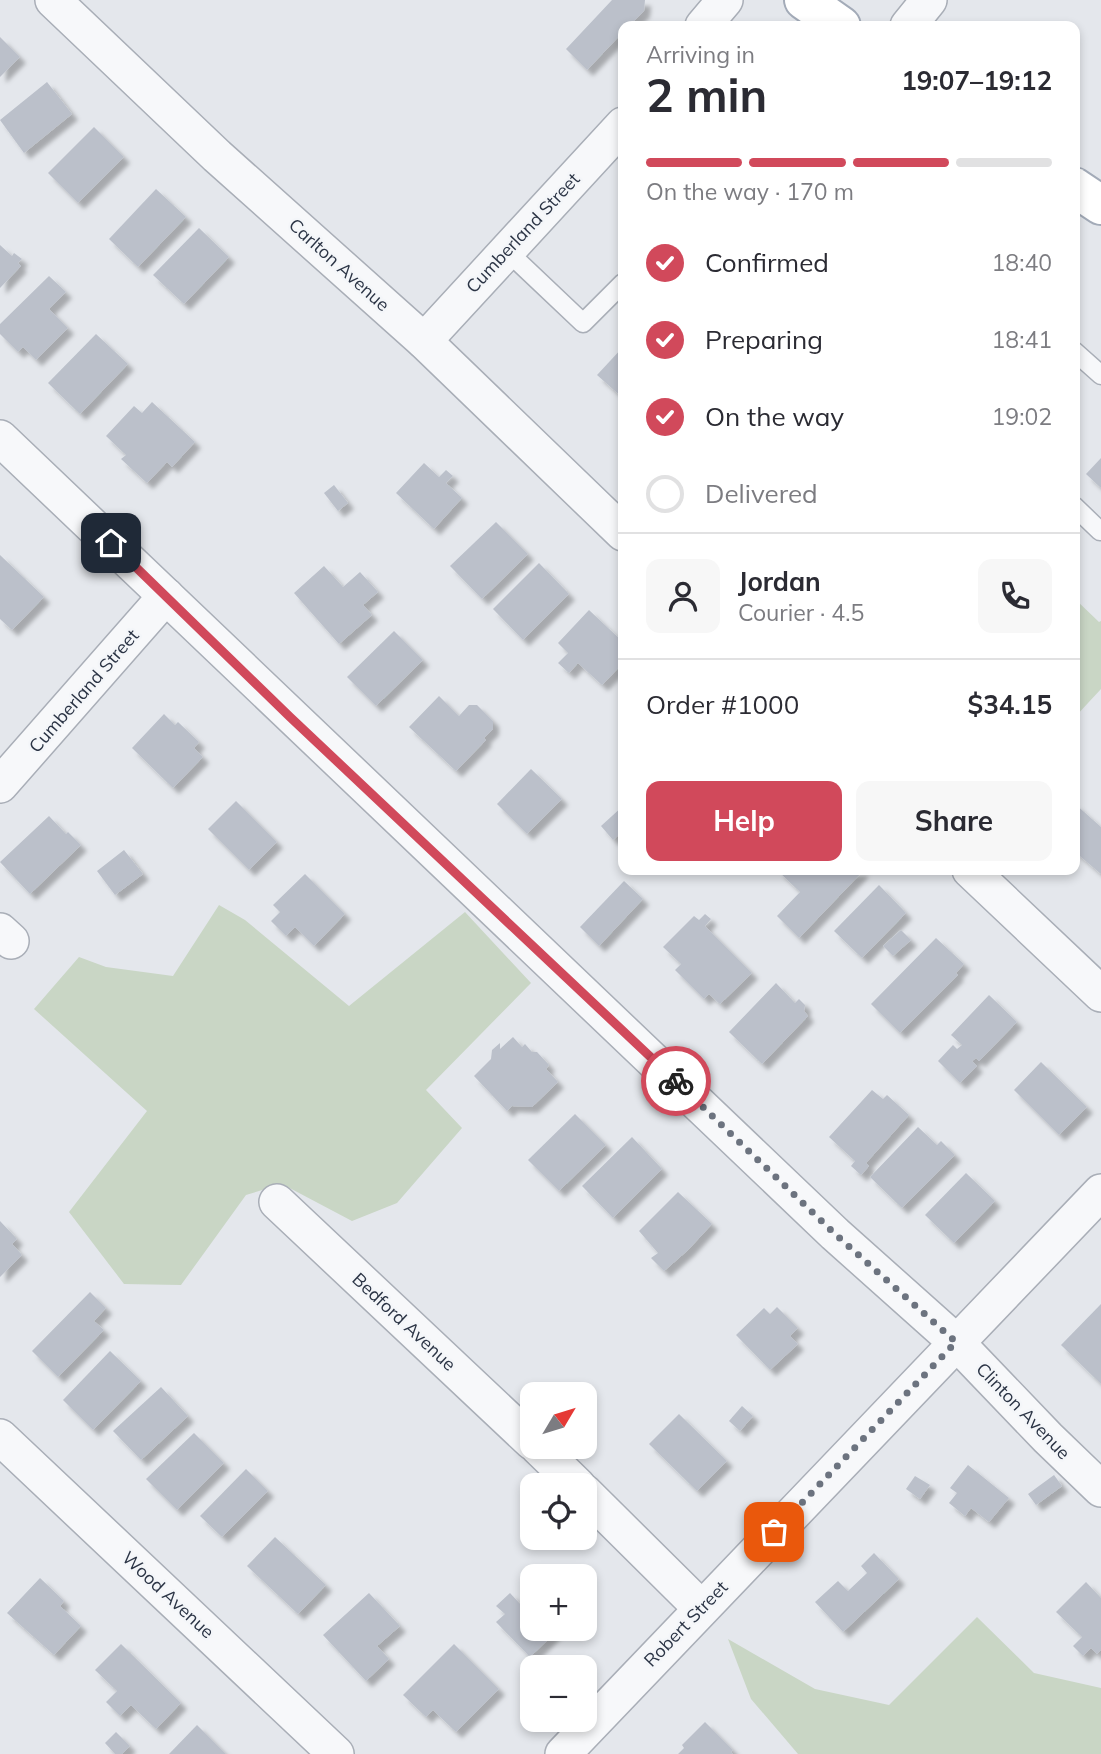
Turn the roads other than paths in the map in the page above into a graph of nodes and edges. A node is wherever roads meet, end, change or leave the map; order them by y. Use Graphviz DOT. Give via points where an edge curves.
graph roads {
  1 [pos="53,0"];
  2 [pos="725,0"];
  3 [pos="804,0"];
  4 [pos="929,0"];
  5 [pos="707,21"];
  6 [pos="834,21"];
  7 [pos="912,21"];
  8 [pos="618,130"];
  9 [pos="1080,191"];
  10 [pos="1101,205"];
  11 [pos="507,251"];
  12 [pos="618,288"];
  13 [pos="424,341"];
  14 [pos="1080,356"];
  15 [pos="1101,375"];
  16 [pos="0,439"];
  17 [pos="1080,512"];
  18 [pos="618,528"];
  19 [pos="1100,531"];
  20 [pos="166,596"];
  21 [pos="0,785"];
  22 [pos="975,875"];
  23 [pos="1101,994"];
  24 [pos="1101,1192"];
  25 [pos="277,1202"];
  26 [pos="956,1342"];
  27 [pos="520,1431"];
  28 [pos="0,1437"];
  29 [pos="551,1460"];
  30 [pos="565,1473"];
  31 [pos="1101,1489"];
  32 [pos="597,1505"];
  33 [pos="701,1608"];
  34 [pos="336,1754"];
  35 [pos="562,1754"];
  1 -- 13 [label="street, Carlton Avenue" via="217,156"];
  2 -- 5 [label="street"];
  3 -- 6 [label="main road"];
  4 -- 7 [label="street"];
  8 -- 11 [label="street, Cumberland Street"];
  9 -- 10 [label="main road"];
  11 -- 12 [label="lane" via="583,323"];
  11 -- 13 [label="street, Cumberland Street"];
  13 -- 18 [label="street, Carlton Avenue"];
  14 -- 15 [label="lane"];
  16 -- 20 [label="street, Clinton Avenue"];
  17 -- 19 [label="lane"];
  20 -- 21 [label="street, Cumberland Street"];
  20 -- 26 [label="street, Clinton Avenue" via="835,1234"];
  22 -- 23 [label="street"];
  24 -- 26 [label="street, Robert Street"];
  25 -- 27 [label="street, Bedford Avenue"];
  26 -- 31 [label="street, Clinton Avenue"];
  26 -- 33 [label="street, Robert Street"];
  28 -- 34 [label="street, Wood Avenue"];
  29 -- 30 [label="street"];
  32 -- 33 [label="street"];
  33 -- 35 [label="street, Robert Street"];
}
